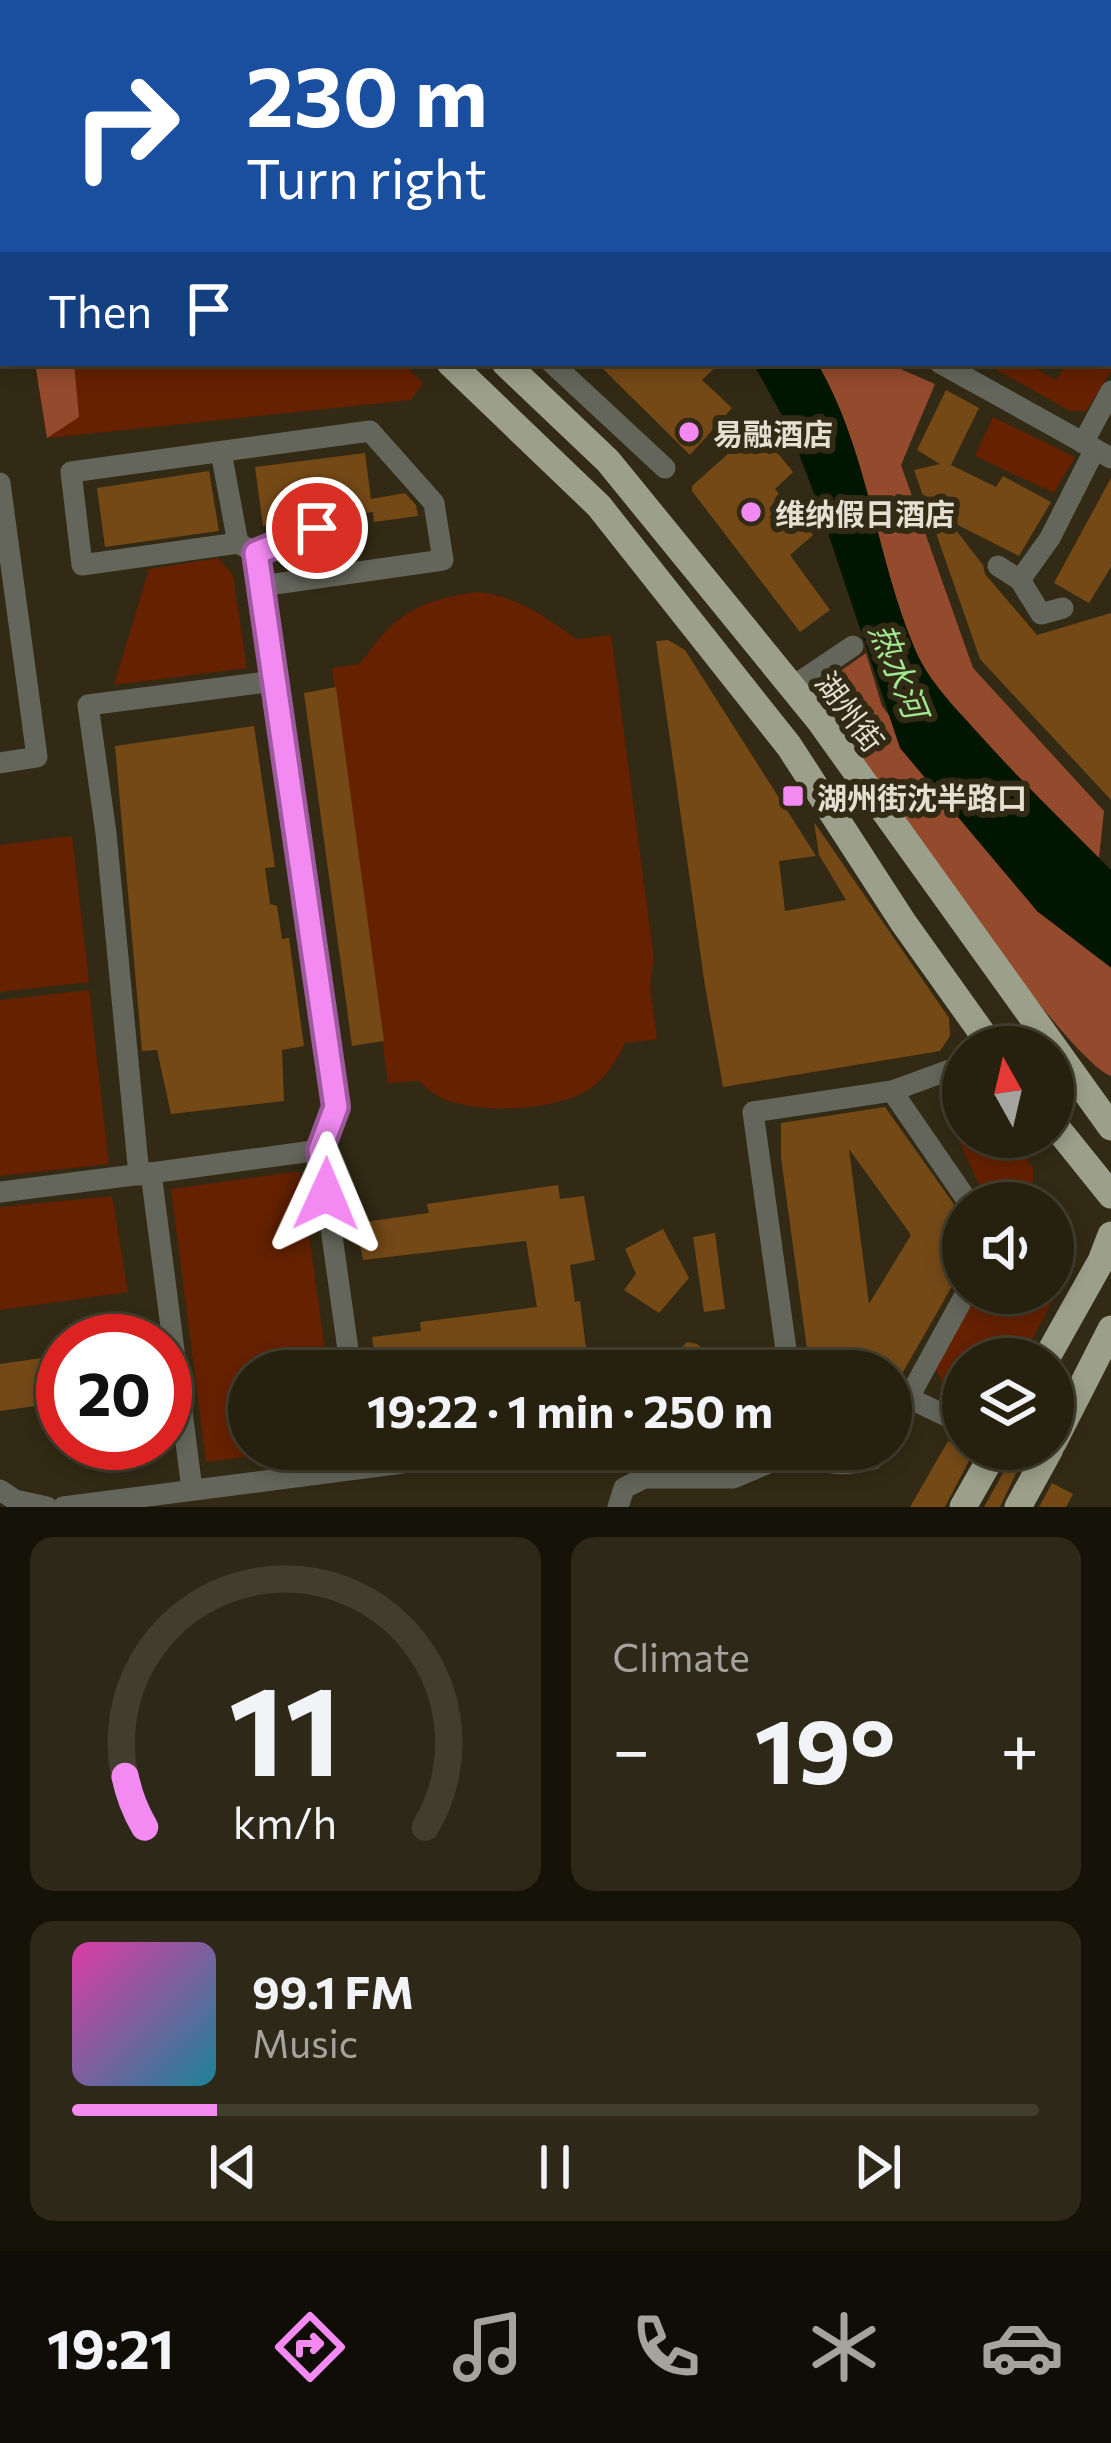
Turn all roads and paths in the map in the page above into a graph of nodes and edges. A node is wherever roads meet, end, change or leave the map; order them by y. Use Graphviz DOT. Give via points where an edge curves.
graph roads {
  1 [pos="453,366"];
  2 [pos="509,366"];
  3 [pos="555,366"];
  4 [pos="945,366"];
  5 [pos="1111,391"];
  6 [pos="1096,450"];
  7 [pos="221,452"];
  8 [pos="665,468"];
  9 [pos="0,483"];
  10 [pos="317,528"];
  11 [pos="247,548"];
  12 [pos="998,566"];
  13 [pos="1020,580"];
  14 [pos="261,586"];
  15 [pos="1063,608"];
  16 [pos="853,646"];
  17 [pos="274,681"];
  18 [pos="792,687"];
  19 [pos="0,763"];
  20 [pos="977,1026"];
  21 [pos="942,1073"];
  22 [pos="892,1091"];
  23 [pos="1111,1127"];
  24 [pos="1074,1149"];
  25 [pos="320,1150"];
  26 [pos="145,1174"];
  27 [pos="955,1182"];
  28 [pos="0,1192"];
  29 [pos="1111,1195"];
  30 [pos="1111,1235"];
  31 [pos="954,1314"];
  32 [pos="1111,1329"];
  33 [pos="1058,1338"];
  34 [pos="348,1350"];
  35 [pos="786,1350"];
  36 [pos="912,1391"];
  37 [pos="912,1400"];
  38 [pos="1074,1401"];
  39 [pos="942,1414"];
  40 [pos="317,1470"];
  41 [pos="752,1470"];
  42 [pos="984,1470"];
  43 [pos="1038,1470"];
  44 [pos="192,1489"];
  45 [pos="0,1490"];
  46 [pos="218,1496"];
  47 [pos="46,1507"];
  48 [pos="63,1507"];
  49 [pos="618,1507"];
  50 [pos="963,1507"];
  51 [pos="1018,1507"];
  1 -- 20 [label="main road" via="599,506 789,746"];
  2 -- 18 [label="main road, 湖州街" via="608,461"];
  3 -- 8 [label="street"];
  4 -- 6 [label="street"];
  5 -- 6 [label="street"];
  6 -- 13 [label="street"];
  7 -- 11 [label="street"];
  7 -- 11 [label="street" via="71,472 82,566"];
  7 -- 14 [label="street" via="370,431 434,503 443,560"];
  9 -- 19 [label="street" via="37,758"];
  10 -- 11 [label="street"];
  11 -- 14 [label="street"];
  12 -- 13 [label="street"];
  13 -- 15 [label="street" via="1041,614"];
  14 -- 17 [label="street"];
  16 -- 18 [label="street"];
  17 -- 25 [label="street" via="336,1107"];
  17 -- 26 [label="street" via="88,705"];
  18 -- 23 [label="main road, 湖州街"];
  21 -- 22 [label="street"];
  22 -- 27 [label="street"];
  22 -- 35 [label="street" via="753,1112"];
  24 -- 29 [label="main road"];
  25 -- 26 [label="street"];
  25 -- 34 [label="street"];
  26 -- 28 [label="street"];
  26 -- 44 [label="street"];
  30 -- 33 [label="main road"];
  31 -- 36 [label="street"];
  32 -- 38 [label="main road"];
  37 -- 39 [label="street"];
  40 -- 46 [label="street"];
  41 -- 49 [label="street" via="733,1478 644,1478 624,1488"];
  42 -- 50 [label="main road"];
  43 -- 51 [label="main road"];
  44 -- 46 [label="street"];
  44 -- 48 [label="street"];
  45 -- 47 [label="street"];
}
